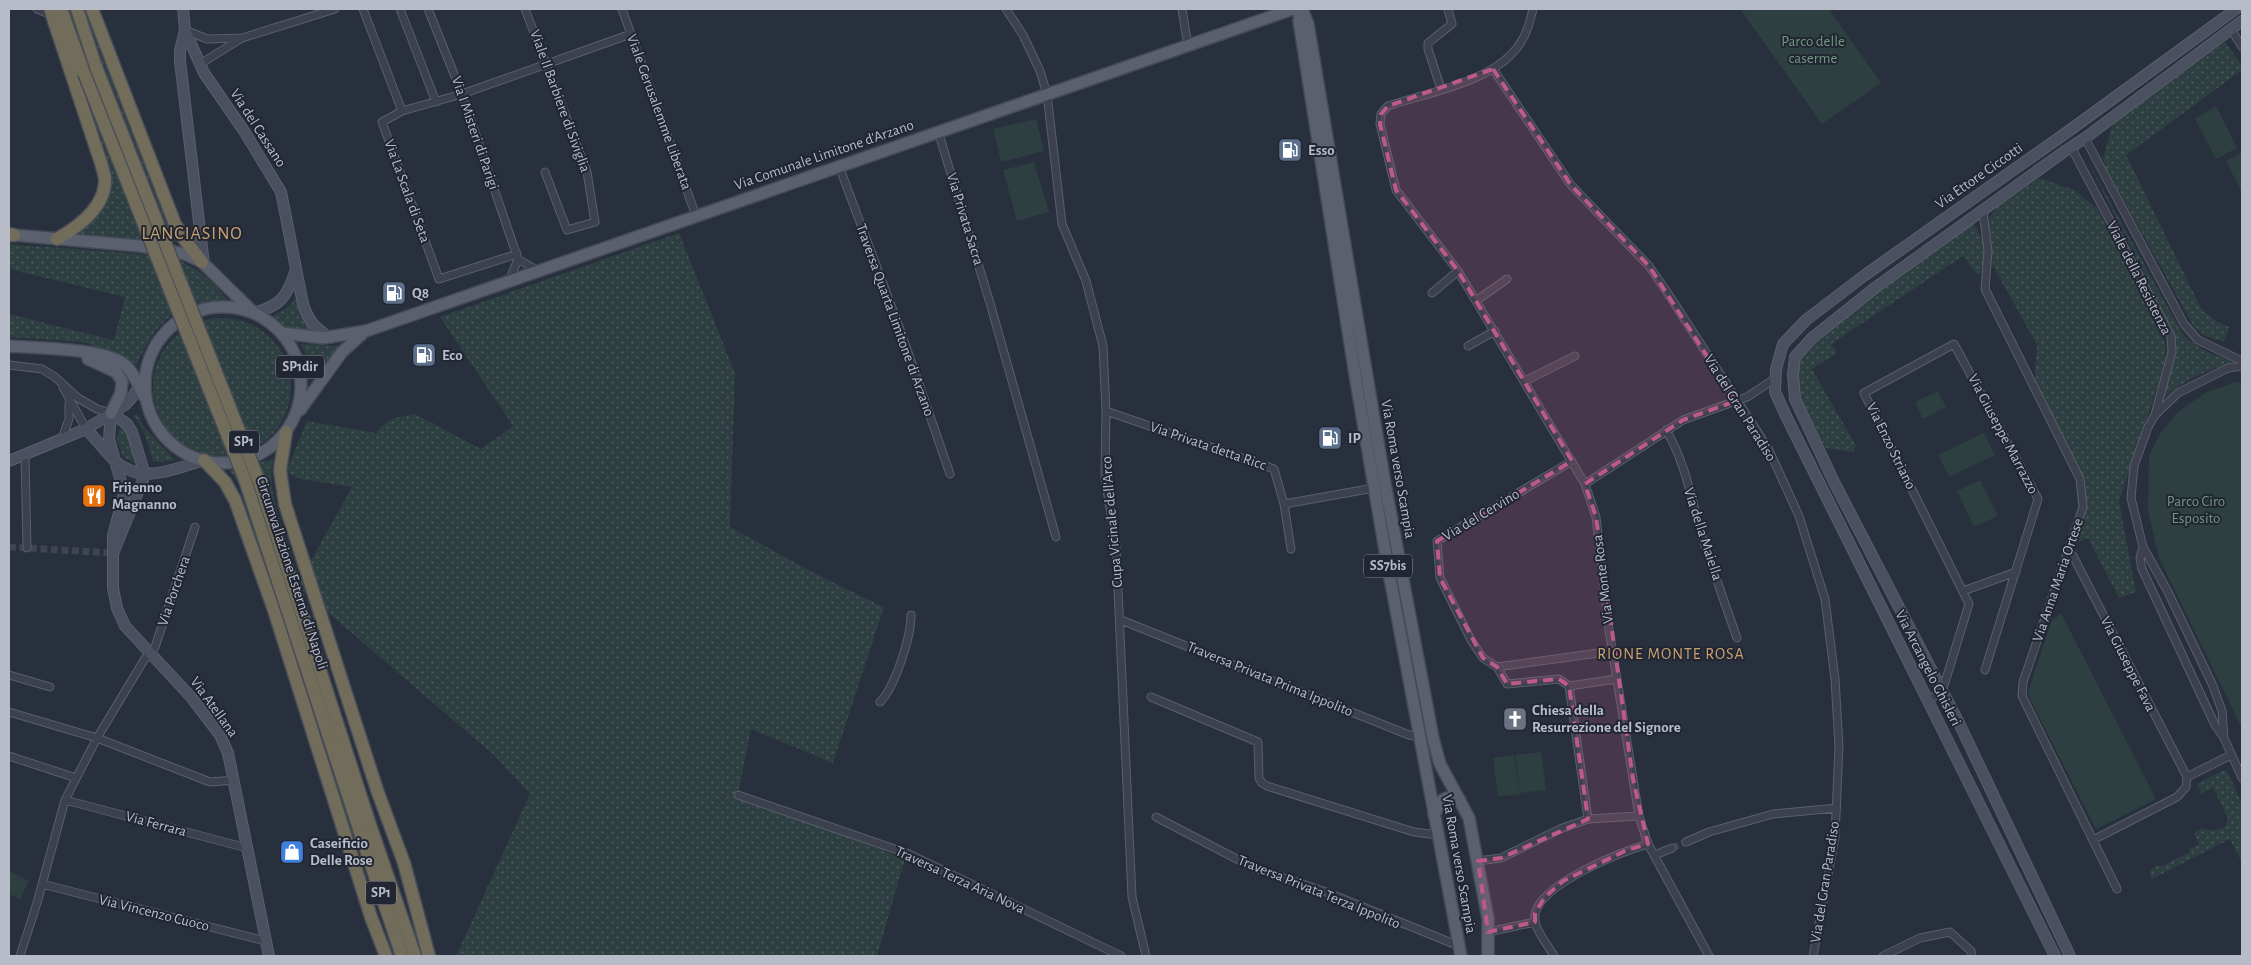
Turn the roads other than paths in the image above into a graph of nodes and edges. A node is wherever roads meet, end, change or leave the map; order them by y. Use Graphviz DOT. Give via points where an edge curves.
graph roads {
  1 [pos="37,9"];
  2 [pos="77,9"];
  3 [pos="92,9"];
  4 [pos="183,9"];
  5 [pos="335,9"];
  6 [pos="363,9"];
  7 [pos="400,9"];
  8 [pos="428,9"];
  9 [pos="526,9"];
  10 [pos="622,9"];
  11 [pos="1006,9"];
  12 [pos="1182,9"];
  13 [pos="1293,9"];
  14 [pos="1301,9"];
  15 [pos="1448,9"];
  16 [pos="1533,9"];
  17 [pos="2236,9"];
  18 [pos="55,11"];
  19 [pos="2242,21"];
  20 [pos="2231,29"];
  21 [pos="185,30"];
  22 [pos="631,34"];
  23 [pos="242,38"];
  24 [pos="208,39"];
  25 [pos="1188,46"];
  26 [pos="2242,47"];
  27 [pos="197,57"];
  28 [pos="180,61"];
  29 [pos="547,64"];
  30 [pos="1494,69"];
  31 [pos="1441,89"];
  32 [pos="462,94"];
  33 [pos="1047,94"];
  34 [pos="436,102"];
  35 [pos="402,111"];
  36 [pos="2070,130"];
  37 [pos="938,131"];
  38 [pos="2085,138"];
  39 [pos="2071,147"];
  40 [pos="839,166"];
  41 [pos="546,172"];
  42 [pos="1983,211"];
  43 [pos="696,216"];
  44 [pos="11,235"];
  45 [pos="57,239"];
  46 [pos="518,257"];
  47 [pos="203,263"];
  48 [pos="296,268"];
  49 [pos="538,271"];
  50 [pos="1458,271"];
  51 [pos="1507,280"];
  52 [pos="508,282"];
  53 [pos="1432,293"];
  54 [pos="1477,300"];
  55 [pos="254,313"];
  56 [pos="1495,331"];
  57 [pos="366,332"];
  58 [pos="282,333"];
  59 [pos="330,338"];
  60 [pos="1954,344"];
  61 [pos="9,346"];
  62 [pos="1468,346"];
  63 [pos="65,350"];
  64 [pos="1575,356"];
  65 [pos="2242,361"];
  66 [pos="9,364"];
  67 [pos="2242,366"];
  68 [pos="145,374"];
  69 [pos="1776,378"];
  70 [pos="1525,381"];
  71 [pos="62,385"];
  72 [pos="139,385"];
  73 [pos="1776,392"];
  74 [pos="68,398"];
  75 [pos="1795,398"];
  76 [pos="1736,401"];
  77 [pos="1106,411"];
  78 [pos="111,413"];
  79 [pos="2155,415"];
  80 [pos="152,416"];
  81 [pos="294,417"];
  82 [pos="86,429"];
  83 [pos="1666,430"];
  84 [pos="286,432"];
  85 [pos="62,439"];
  86 [pos="25,456"];
  87 [pos="114,460"];
  88 [pos="204,460"];
  89 [pos="9,461"];
  90 [pos="1572,461"];
  91 [pos="950,474"];
  92 [pos="144,475"];
  93 [pos="1586,484"];
  94 [pos="1378,486"];
  95 [pos="1284,504"];
  96 [pos="196,527"];
  97 [pos="1056,537"];
  98 [pos="2143,547"];
  99 [pos="27,548"];
  100 [pos="1291,549"];
  101 [pos="2068,551"];
  102 [pos="113,553"];
  103 [pos="2016,572"];
  104 [pos="1963,591"];
  105 [pos="911,615"];
  106 [pos="1121,620"];
  107 [pos="1737,638"];
  108 [pos="150,652"];
  109 [pos="1612,652"];
  110 [pos="1497,667"];
  111 [pos="1986,670"];
  112 [pos="9,675"];
  113 [pos="1617,679"];
  114 [pos="50,686"];
  115 [pos="1569,686"];
  116 [pos="1942,692"];
  117 [pos="1151,697"];
  118 [pos="1928,700"];
  119 [pos="880,702"];
  120 [pos="9,712"];
  121 [pos="1420,737"];
  122 [pos="96,738"];
  123 [pos="2224,738"];
  124 [pos="9,756"];
  125 [pos="2231,756"];
  126 [pos="76,778"];
  127 [pos="2187,778"];
  128 [pos="2242,778"];
  129 [pos="235,780"];
  130 [pos="738,795"];
  131 [pos="65,800"];
  132 [pos="1460,800"];
  133 [pos="1836,808"];
  134 [pos="1434,815"];
  135 [pos="1638,816"];
  136 [pos="1156,817"];
  137 [pos="1588,819"];
  138 [pos="365,827"];
  139 [pos="1438,835"];
  140 [pos="2093,840"];
  141 [pos="1686,842"];
  142 [pos="1648,844"];
  143 [pos="247,848"];
  144 [pos="1672,848"];
  145 [pos="1655,855"];
  146 [pos="1478,861"];
  147 [pos="42,884"];
  148 [pos="2117,889"];
  149 [pos="1535,922"];
  150 [pos="1488,932"];
  151 [pos="265,941"];
  152 [pos="1460,951"];
  153 [pos="23,956"];
  154 [pos="269,956"];
  155 [pos="386,956"];
  156 [pos="402,956"];
  157 [pos="415,956"];
  158 [pos="429,956"];
  159 [pos="1121,956"];
  160 [pos="1146,956"];
  161 [pos="1466,956"];
  162 [pos="1488,956"];
  163 [pos="1554,956"];
  164 [pos="1710,956"];
  165 [pos="1813,956"];
  166 [pos="1883,956"];
  167 [pos="1972,956"];
  168 [pos="2056,956"];
  169 [pos="2070,956"];
  1 -- 18 [label="street"];
  2 -- 138 [label="highway, Circumvallazione Esterna di Napoli / SP1, bridge" via="96,67 260,484"];
  3 -- 47 [label="highway" via="175,224"];
  4 -- 21 [label="street, Via del Cassano"];
  5 -- 23 [label="street"];
  6 -- 35 [label="street"];
  7 -- 34 [label="street, Via I Misteri di Parigi"];
  8 -- 32 [label="street, Via I Misteri di Parigi"];
  9 -- 29 [label="street, Viale Il Barbiere di Siviglia"];
  10 -- 22 [label="street, Viale Gerusalemme Liberata"];
  11 -- 33 [label="street, Cupa Vicinale dell'Arco" via="1023,35"];
  12 -- 25 [label="street"];
  13 -- 25 [label="main road, Via Comunale Limitone d'Arzano"];
  14 -- 94 [label="main road, Via Roma verso Scampia / SS7bis" via="1308,24 1343,234"];
  14 -- 94 [label="main road, Via Roma verso Scampia / SS7bis" via="1299,22 1346,316"];
  15 -- 31 [label="street" via="1452,24 1428,43"];
  16 -- 30 [label="street" via="1519,45"];
  17 -- 36 [label="street, Via Ettore Ciccotti"];
  18 -- 45 [label="highway" via="105,180 101,197 90,215"];
  18 -- 138 [label="highway, Circumvallazione Esterna di Napoli / SP1, bridge" via="84,73 245,480"];
  19 -- 20 [label="street, Via Ettore Ciccotti"];
  20 -- 26 [label="street"];
  20 -- 38 [label="street, Via Ettore Ciccotti"];
  21 -- 24 [label="street"];
  21 -- 27 [label="street, Via del Cassano"];
  21 -- 28 [label="street"];
  22 -- 29 [label="street"];
  22 -- 43 [label="street, Viale Gerusalemme Liberata"];
  23 -- 24 [label="street"];
  23 -- 27 [label="street"];
  24 -- 27 [label="street"];
  25 -- 33 [label="main road, Via Comunale Limitone d'Arzano"];
  27 -- 28 [label="street"];
  27 -- 48 [label="street, Via del Cassano" via="281,192"];
  28 -- 47 [label="street"];
  29 -- 32 [label="street"];
  29 -- 41 [label="street, Viale Il Barbiere di Siviglia" via="587,172 595,222 567,230"];
  30 -- 31 [label="street, Via Monte Rosa"];
  30 -- 76 [label="street, Via del Gran Paradiso" via="1571,185 1649,266"];
  31 -- 50 [label="street, Via Monte Rosa" via="1388,106 1381,114 1380,124 1396,190"];
  32 -- 34 [label="street"];
  32 -- 46 [label="street, Via I Misteri di Parigi"];
  33 -- 37 [label="main road, Via Comunale Limitone d'Arzano"];
  33 -- 77 [label="street, Cupa Vicinale dell'Arco" via="1062,224 1086,281 1102,346"];
  34 -- 35 [label="street"];
  35 -- 46 [label="street, Via La Scala di Seta" via="382,122 439,279"];
  36 -- 38 [label="street"];
  36 -- 39 [label="street"];
  36 -- 69 [label="street, Via Ettore Ciccotti" via="1806,320 1783,344"];
  37 -- 40 [label="main road, Via Comunale Limitone d'Arzano"];
  37 -- 97 [label="street, Via Privata Sacra"];
  38 -- 39 [label="street, Via Ettore Ciccotti"];
  38 -- 65 [label="street, Viale della Resistenza" via="2184,324 2198,340"];
  39 -- 42 [label="street, Via Ettore Ciccotti"];
  39 -- 79 [label="street, Viale della Resistenza" via="2171,336 2172,352"];
  40 -- 43 [label="main road, Via Comunale Limitone d'Arzano"];
  40 -- 91 [label="street, Traversa Quarta Limitone di Arzano"];
  42 -- 75 [label="street, Via Ettore Ciccotti" via="1876,287 1802,347 1795,357"];
  42 -- 101 [label="street, Via Anna Maria Ortese" via="1988,252 1986,289 2080,479 2083,507"];
  43 -- 49 [label="main road, Via Comunale Limitone d'Arzano"];
  44 -- 45 [label="main road, SP1dir"];
  45 -- 47 [label="main road, SP1dir" via="170,250"];
  46 -- 49 [label="street"];
  46 -- 52 [label="street"];
  47 -- 55 [label="main road, SP1dir"];
  48 -- 55 [label="street, Via del Cassano" via="290,289 283,298 266,310"];
  48 -- 59 [label="street, Via del Cassano" via="308,319"];
  49 -- 52 [label="main road, Via Comunale Limitone d'Arzano"];
  50 -- 53 [label="street"];
  50 -- 54 [label="street, Via Monte Rosa"];
  51 -- 54 [label="street"];
  52 -- 57 [label="main road, Via Comunale Limitone d'Arzano"];
  54 -- 56 [label="street, Via Monte Rosa"];
  55 -- 58 [label="main road, SP1dir"];
  55 -- 68 [label="main road, SP1dir" via="222,307 189,315 163,336 150,356"];
  56 -- 62 [label="street"];
  56 -- 70 [label="street, Via Monte Rosa"];
  57 -- 59 [label="main road"];
  57 -- 81 [label="main road" via="342,352"];
  58 -- 59 [label="main road"];
  58 -- 81 [label="main road, SP1dir" via="300,367 302,386"];
  60 -- 103 [label="street, Via Giuseppe Marrazzo" via="2038,499"];
  60 -- 104 [label="street, Via Enzo Striano" via="1864,393"];
  61 -- 63 [label="main road, SP1dir"];
  63 -- 72 [label="main road, SP1dir" via="120,361"];
  63 -- 78 [label="main road" via="110,368 120,376 122,387"];
  64 -- 70 [label="street"];
  66 -- 71 [label="street" via="42,369"];
  67 -- 79 [label="street, Viale della Resistenza" via="2228,368 2186,388"];
  68 -- 72 [label="street"];
  68 -- 80 [label="main road, SP1dir" via="147,402"];
  69 -- 73 [label="street, Via Ettore Ciccotti"];
  69 -- 76 [label="street"];
  70 -- 90 [label="street, Via Monte Rosa"];
  71 -- 74 [label="street"];
  71 -- 78 [label="street" via="86,403"];
  72 -- 78 [label="street" via="125,405"];
  72 -- 80 [label="main road, SP1dir"];
  73 -- 118 [label="street, Via Arcangelo Ghisleri"];
  74 -- 82 [label="street"];
  74 -- 85 [label="street" via="70,411"];
  75 -- 116 [label="street, Via Arcangelo Ghisleri" via="1834,482"];
  76 -- 83 [label="street" via="1683,420"];
  76 -- 133 [label="street, Via del Gran Paradiso" via="1768,448 1795,508 1825,598 1839,746"];
  77 -- 95 [label="street, Via Privata detta Ricc" via="1274,469"];
  77 -- 106 [label="street, Cupa Vicinale dell'Arco" via="1105,478 1116,546"];
  78 -- 82 [label="street"];
  78 -- 87 [label="street, Via Atellana" via="109,438"];
  78 -- 92 [label="street" via="128,424"];
  79 -- 98 [label="street, Viale della Resistenza" via="2134,466 2131,498"];
  80 -- 88 [label="main road, SP1dir" via="173,444"];
  81 -- 84 [label="main road, SP1dir"];
  82 -- 85 [label="street"];
  82 -- 87 [label="street, Via Atellana"];
  83 -- 93 [label="street"];
  83 -- 107 [label="street, Via della Maiella" via="1683,472"];
  84 -- 88 [label="main road, SP1dir" via="273,445 249,458 222,463"];
  84 -- 158 [label="highway" via="280,470 285,504 404,864"];
  85 -- 86 [label="street"];
  86 -- 89 [label="street"];
  86 -- 99 [label="street"];
  87 -- 92 [label="street, Via Atellana" via="131,472"];
  87 -- 102 [label="street, Via Atellana" via="124,493 113,536"];
  88 -- 92 [label="street"];
  88 -- 155 [label="highway" via="225,482 235,500"];
  90 -- 93 [label="street, Via Monte Rosa"];
  90 -- 110 [label="street, Via del Cervino" via="1437,541 1440,578 1471,640 1483,658"];
  92 -- 102 [label="street, Via Atellana"];
  93 -- 109 [label="street, Via Monte Rosa" via="1596,517"];
  94 -- 95 [label="street"];
  94 -- 121 [label="main road, Via Roma verso Scampia / SS7bis"];
  94 -- 132 [label="main road, Via Roma verso Scampia / SS7bis" via="1433,738 1440,764"];
  95 -- 100 [label="street"];
  96 -- 108 [label="street, Via Porchera" via="155,647"];
  98 -- 123 [label="street, Viale della Resistenza" via="2213,686 2222,711"];
  98 -- 123 [label="street, Viale della Resistenza" via="2142,569"];
  101 -- 127 [label="street, Via Giuseppe Fava"];
  101 -- 140 [label="street, Via Anna Maria Ortese" via="2023,682 2022,696"];
  102 -- 108 [label="street, Via Atellana" via="116,608 125,626"];
  103 -- 104 [label="street"];
  103 -- 111 [label="street, Via Giuseppe Marrazzo"];
  104 -- 116 [label="street, Via Enzo Striano" via="1969,604"];
  105 -- 119 [label="street" via="908,636 894,676"];
  106 -- 121 [label="street, Traversa Privata Prima Ippolito"];
  106 -- 160 [label="street, Cupa Vicinale dell'Arco" via="1132,897"];
  108 -- 122 [label="street"];
  108 -- 129 [label="street, Via Atellana" via="220,735"];
  109 -- 110 [label="street"];
  109 -- 113 [label="street, Via Monte Rosa"];
  110 -- 115 [label="street" via="1507,684 1559,679"];
  112 -- 114 [label="street"];
  113 -- 115 [label="street"];
  113 -- 135 [label="street, Via Monte Rosa"];
  115 -- 137 [label="street"];
  116 -- 118 [label="street"];
  116 -- 169 [label="street, Via Arcangelo Ghisleri"];
  117 -- 139 [label="street" via="1258,742 1259,778 1267,786 1414,832"];
  118 -- 168 [label="street, Via Arcangelo Ghisleri"];
  120 -- 122 [label="street"];
  121 -- 134 [label="main road, Via Roma verso Scampia / SS7bis"];
  122 -- 126 [label="street"];
  122 -- 129 [label="street" via="210,782"];
  123 -- 125 [label="street, Viale della Resistenza"];
  124 -- 126 [label="street"];
  125 -- 127 [label="street"];
  125 -- 128 [label="street, Viale della Resistenza"];
  126 -- 131 [label="street"];
  127 -- 140 [label="street" via="2186,787 2178,797"];
  129 -- 143 [label="street, Via Atellana"];
  130 -- 159 [label="street, Traversa Terza Aria Nova" via="909,854"];
  131 -- 143 [label="street, Via Ferrara"];
  131 -- 147 [label="street"];
  132 -- 134 [label="main road" via="1444,798"];
  132 -- 146 [label="main road, Via Roma verso Scampia" via="1469,818"];
  133 -- 141 [label="street" via="1773,814"];
  133 -- 165 [label="street, Via del Gran Paradiso" via="1836,837"];
  134 -- 139 [label="main road, Via Roma verso Scampia"];
  135 -- 137 [label="street"];
  135 -- 142 [label="street, Via Monte Rosa"];
  136 -- 152 [label="street, Traversa Privata Terza Ippolito" via="1254,868 1326,892"];
  137 -- 146 [label="street" via="1501,858"];
  138 -- 156 [label="highway, Circumvallazione Esterna di Napoli / SP1"];
  138 -- 157 [label="highway, Circumvallazione Esterna di Napoli"];
  139 -- 152 [label="main road, Via Roma verso Scampia"];
  140 -- 148 [label="street, Via Anna Maria Ortese"];
  142 -- 145 [label="street, Via Monte Rosa"];
  142 -- 149 [label="street" via="1627,850 1562,881 1545,897 1535,913"];
  143 -- 151 [label="street, Via Atellana"];
  144 -- 145 [label="street"];
  145 -- 164 [label="street, Via Monte Rosa"];
  146 -- 150 [label="main road, Via Roma verso Scampia"];
  147 -- 151 [label="street, Via Vincenzo Cuoco"];
  147 -- 153 [label="street"];
  149 -- 150 [label="street"];
  149 -- 163 [label="street"];
  150 -- 162 [label="main road, Via Roma verso Scampia"];
  151 -- 154 [label="street, Via Atellana"];
  152 -- 161 [label="main road"];
  166 -- 167 [label="street" via="1920,938 1950,932 1971,951"];
}
